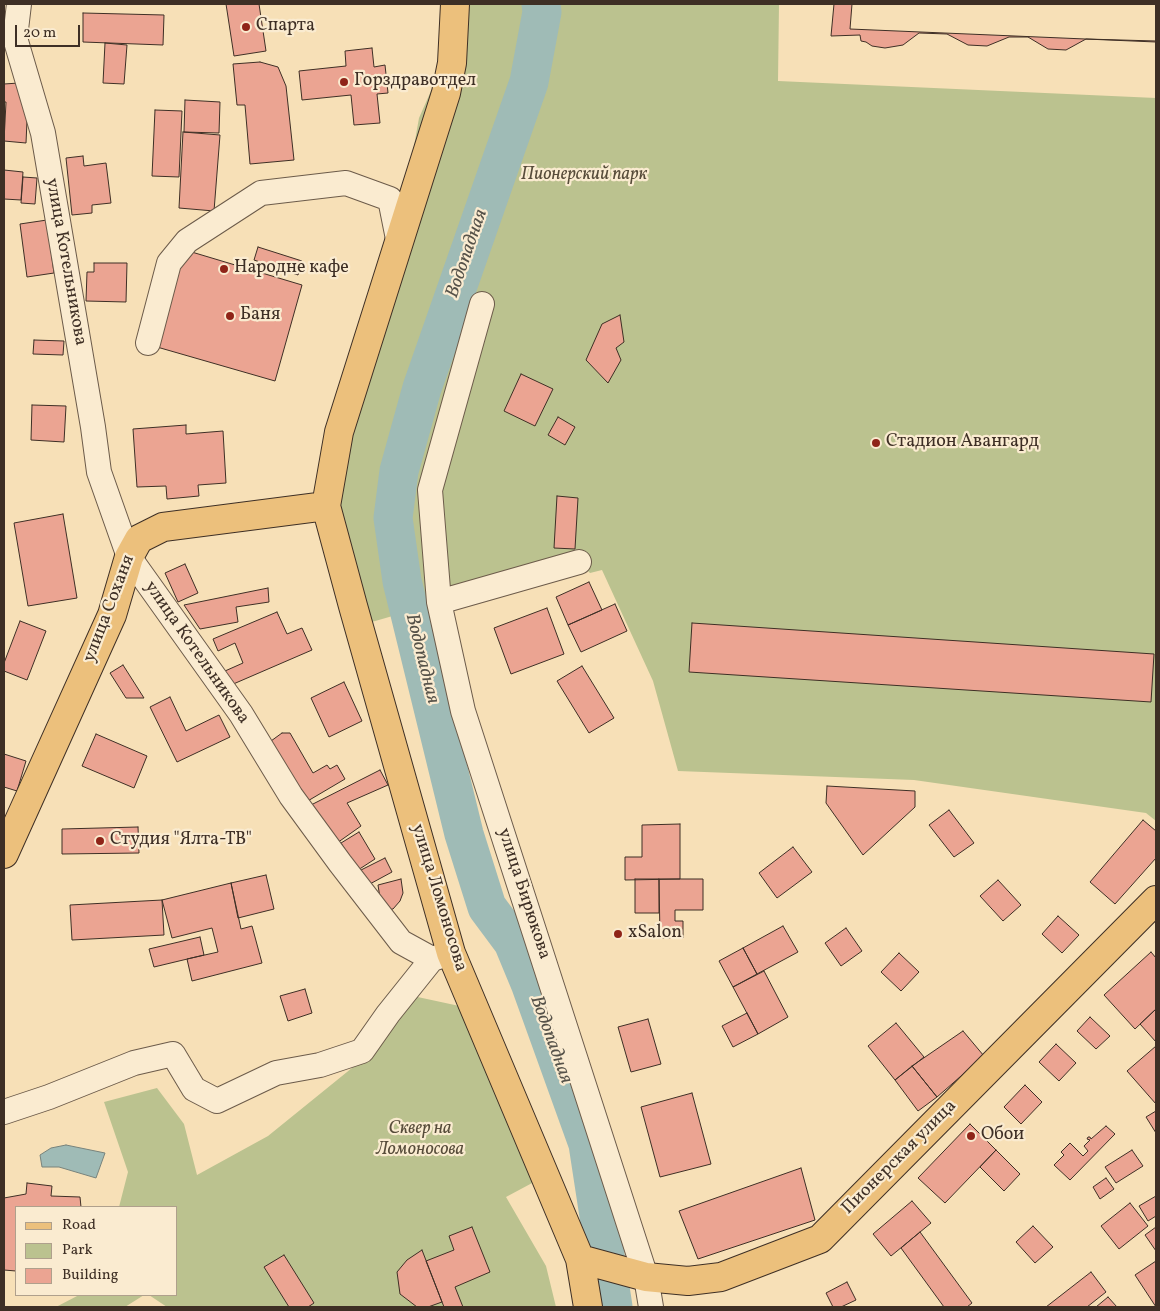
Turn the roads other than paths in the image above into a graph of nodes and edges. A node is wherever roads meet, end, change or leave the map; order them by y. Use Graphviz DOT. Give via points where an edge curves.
graph roads {
  1 [pos="19,4"];
  2 [pos="445,4"];
  3 [pos="455,4"];
  4 [pos="9,35"];
  5 [pos="399,244"];
  6 [pos="482,304"];
  7 [pos="148,343"];
  8 [pos="326,506"];
  9 [pos="129,557"];
  10 [pos="579,562"];
  11 [pos="439,602"];
  12 [pos="4,854"];
  13 [pos="1156,900"];
  14 [pos="442,956"];
  15 [pos="4,1112"];
  16 [pos="580,1259"];
  17 [pos="646,1277"];
  18 [pos="588,1307"];
  19 [pos="651,1307"];
  1 -- 4 [label="street"];
  2 -- 5 [label="main road" via="442,66 409,174"];
  3 -- 5 [label="main road" via="452,63 446,93"];
  4 -- 9 [label="street, улица Котельникова" via="43,133 99,472"];
  5 -- 7 [label="street" via="390,199 346,183 260,193 187,241 169,263"];
  5 -- 8 [label="main road" via="339,432"];
  6 -- 11 [label="street, улица Бирюкова" via="430,490"];
  8 -- 9 [label="main road, улица Соханя" via="163,527 140,539"];
  8 -- 14 [label="main road, улица Ломоносова" via="388,726"];
  9 -- 12 [label="main road, улица Соханя" via="112,615"];
  9 -- 14 [label="street, улица Котельникова" via="240,714 291,796 401,942"];
  10 -- 11 [label="street"];
  11 -- 17 [label="street, улица Бирюкова" via="463,711"];
  13 -- 17 [label="main road, Пионерская улица" via="820,1239 722,1277 688,1281"];
  14 -- 15 [label="street" via="388,1014 362,1051 320,1066 276,1073 217,1101 194,1089 173,1054 134,1063"];
  14 -- 16 [label="main road, улица Ломоносова"];
  16 -- 17 [label="main road, Пионерская улица"];
  16 -- 18 [label="main road, улица Ломоносова"];
  17 -- 19 [label="street, улица Бирюкова"];
}
